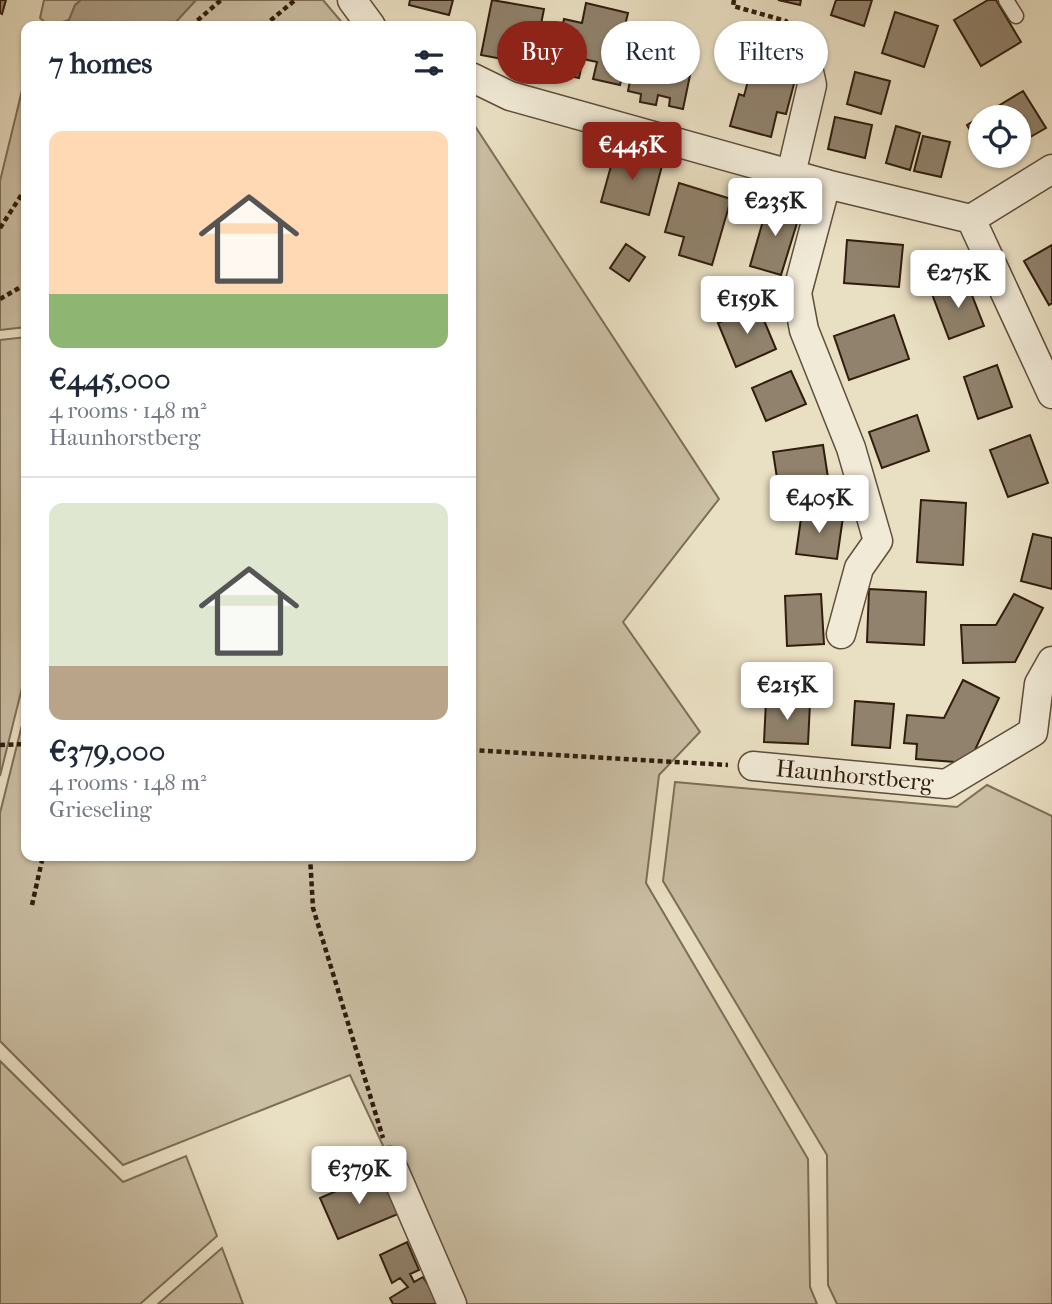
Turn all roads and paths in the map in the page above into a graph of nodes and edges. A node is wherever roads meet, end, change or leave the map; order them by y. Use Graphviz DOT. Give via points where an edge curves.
graph roads {
  1 [pos="221,0"];
  2 [pos="295,0"];
  3 [pos="352,0"];
  4 [pos="734,0"];
  5 [pos="1006,0"];
  6 [pos="1016,16"];
  7 [pos="197,21"];
  8 [pos="270,21"];
  9 [pos="368,21"];
  10 [pos="786,21"];
  11 [pos="476,79"];
  12 [pos="812,84"];
  13 [pos="1052,169"];
  14 [pos="791,174"];
  15 [pos="826,184"];
  16 [pos="21,196"];
  17 [pos="971,219"];
  18 [pos="0,228"];
  19 [pos="21,287"];
  20 [pos="0,299"];
  21 [pos="1052,394"];
  22 [pos="841,634"];
  23 [pos="1052,661"];
  24 [pos="21,744"];
  25 [pos="0,745"];
  26 [pos="476,750"];
  27 [pos="753,766"];
  28 [pos="42,861"];
  29 [pos="310,861"];
  30 [pos="32,905"];
  31 [pos="390,1161"];
  32 [pos="452,1304"];
  1 -- 7 [label="path"];
  2 -- 8 [label="path"];
  3 -- 9 [label="street"];
  4 -- 10 [label="path" via="733,6"];
  5 -- 6 [label="lane"];
  11 -- 14 [label="street" via="510,96"];
  12 -- 14 [label="street"];
  13 -- 17 [label="street"];
  14 -- 15 [label="street"];
  15 -- 17 [label="street"];
  15 -- 22 [label="street" via="797,293 804,330 851,447 878,541 859,568"];
  16 -- 18 [label="path"];
  17 -- 21 [label="street"];
  19 -- 20 [label="path"];
  23 -- 27 [label="street, Haunhorstberg" via="1039,684 1033,732 946,784"];
  24 -- 25 [label="path"];
  26 -- 27 [label="path"];
  28 -- 30 [label="path"];
  29 -- 31 [label="path" via="313,908"];
  31 -- 32 [label="street"];
}
